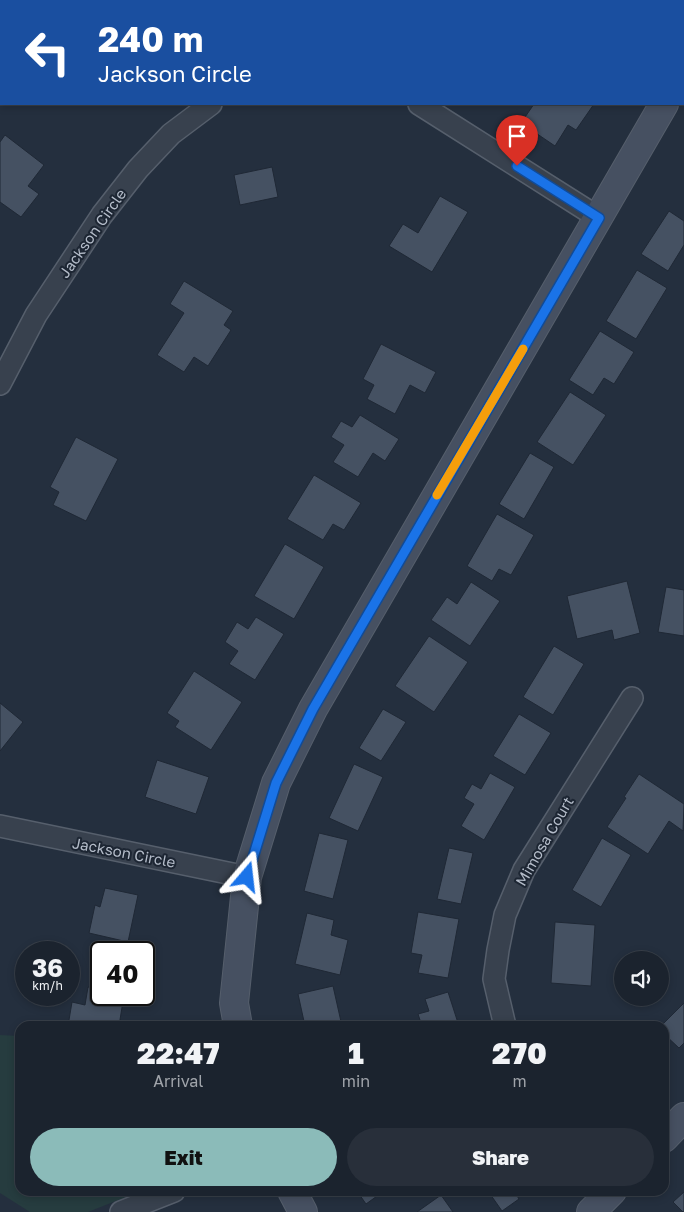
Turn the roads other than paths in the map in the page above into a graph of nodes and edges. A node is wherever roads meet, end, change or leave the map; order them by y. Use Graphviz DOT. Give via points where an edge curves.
graph roads {
  1 [pos="210,105"];
  2 [pos="421,105"];
  3 [pos="663,105"];
  4 [pos="599,218"];
  5 [pos="0,384"];
  6 [pos="632,698"];
  7 [pos="0,826"];
  8 [pos="247,877"];
  9 [pos="237,1021"];
  10 [pos="504,1021"];
  11 [pos="684,1117"];
  12 [pos="669,1133"];
  13 [pos="161,1196"];
  14 [pos="295,1196"];
  15 [pos="607,1196"];
  16 [pos="121,1212"];
  17 [pos="303,1212"];
  18 [pos="591,1212"];
  1 -- 5 [label="street, Jackson Circle" via="171,134 102,215 36,315"];
  2 -- 4 [label="street"];
  3 -- 4 [label="street"];
  4 -- 8 [label="street" via="313,709 276,783"];
  6 -- 10 [label="street, Mimosa Court" via="524,870 505,915 494,979"];
  7 -- 8 [label="street, Jackson Circle"];
  8 -- 9 [label="street" via="234,1003"];
  11 -- 12 [label="street"];
  13 -- 16 [label="street"];
  14 -- 17 [label="street"];
  15 -- 18 [label="street"];
}
